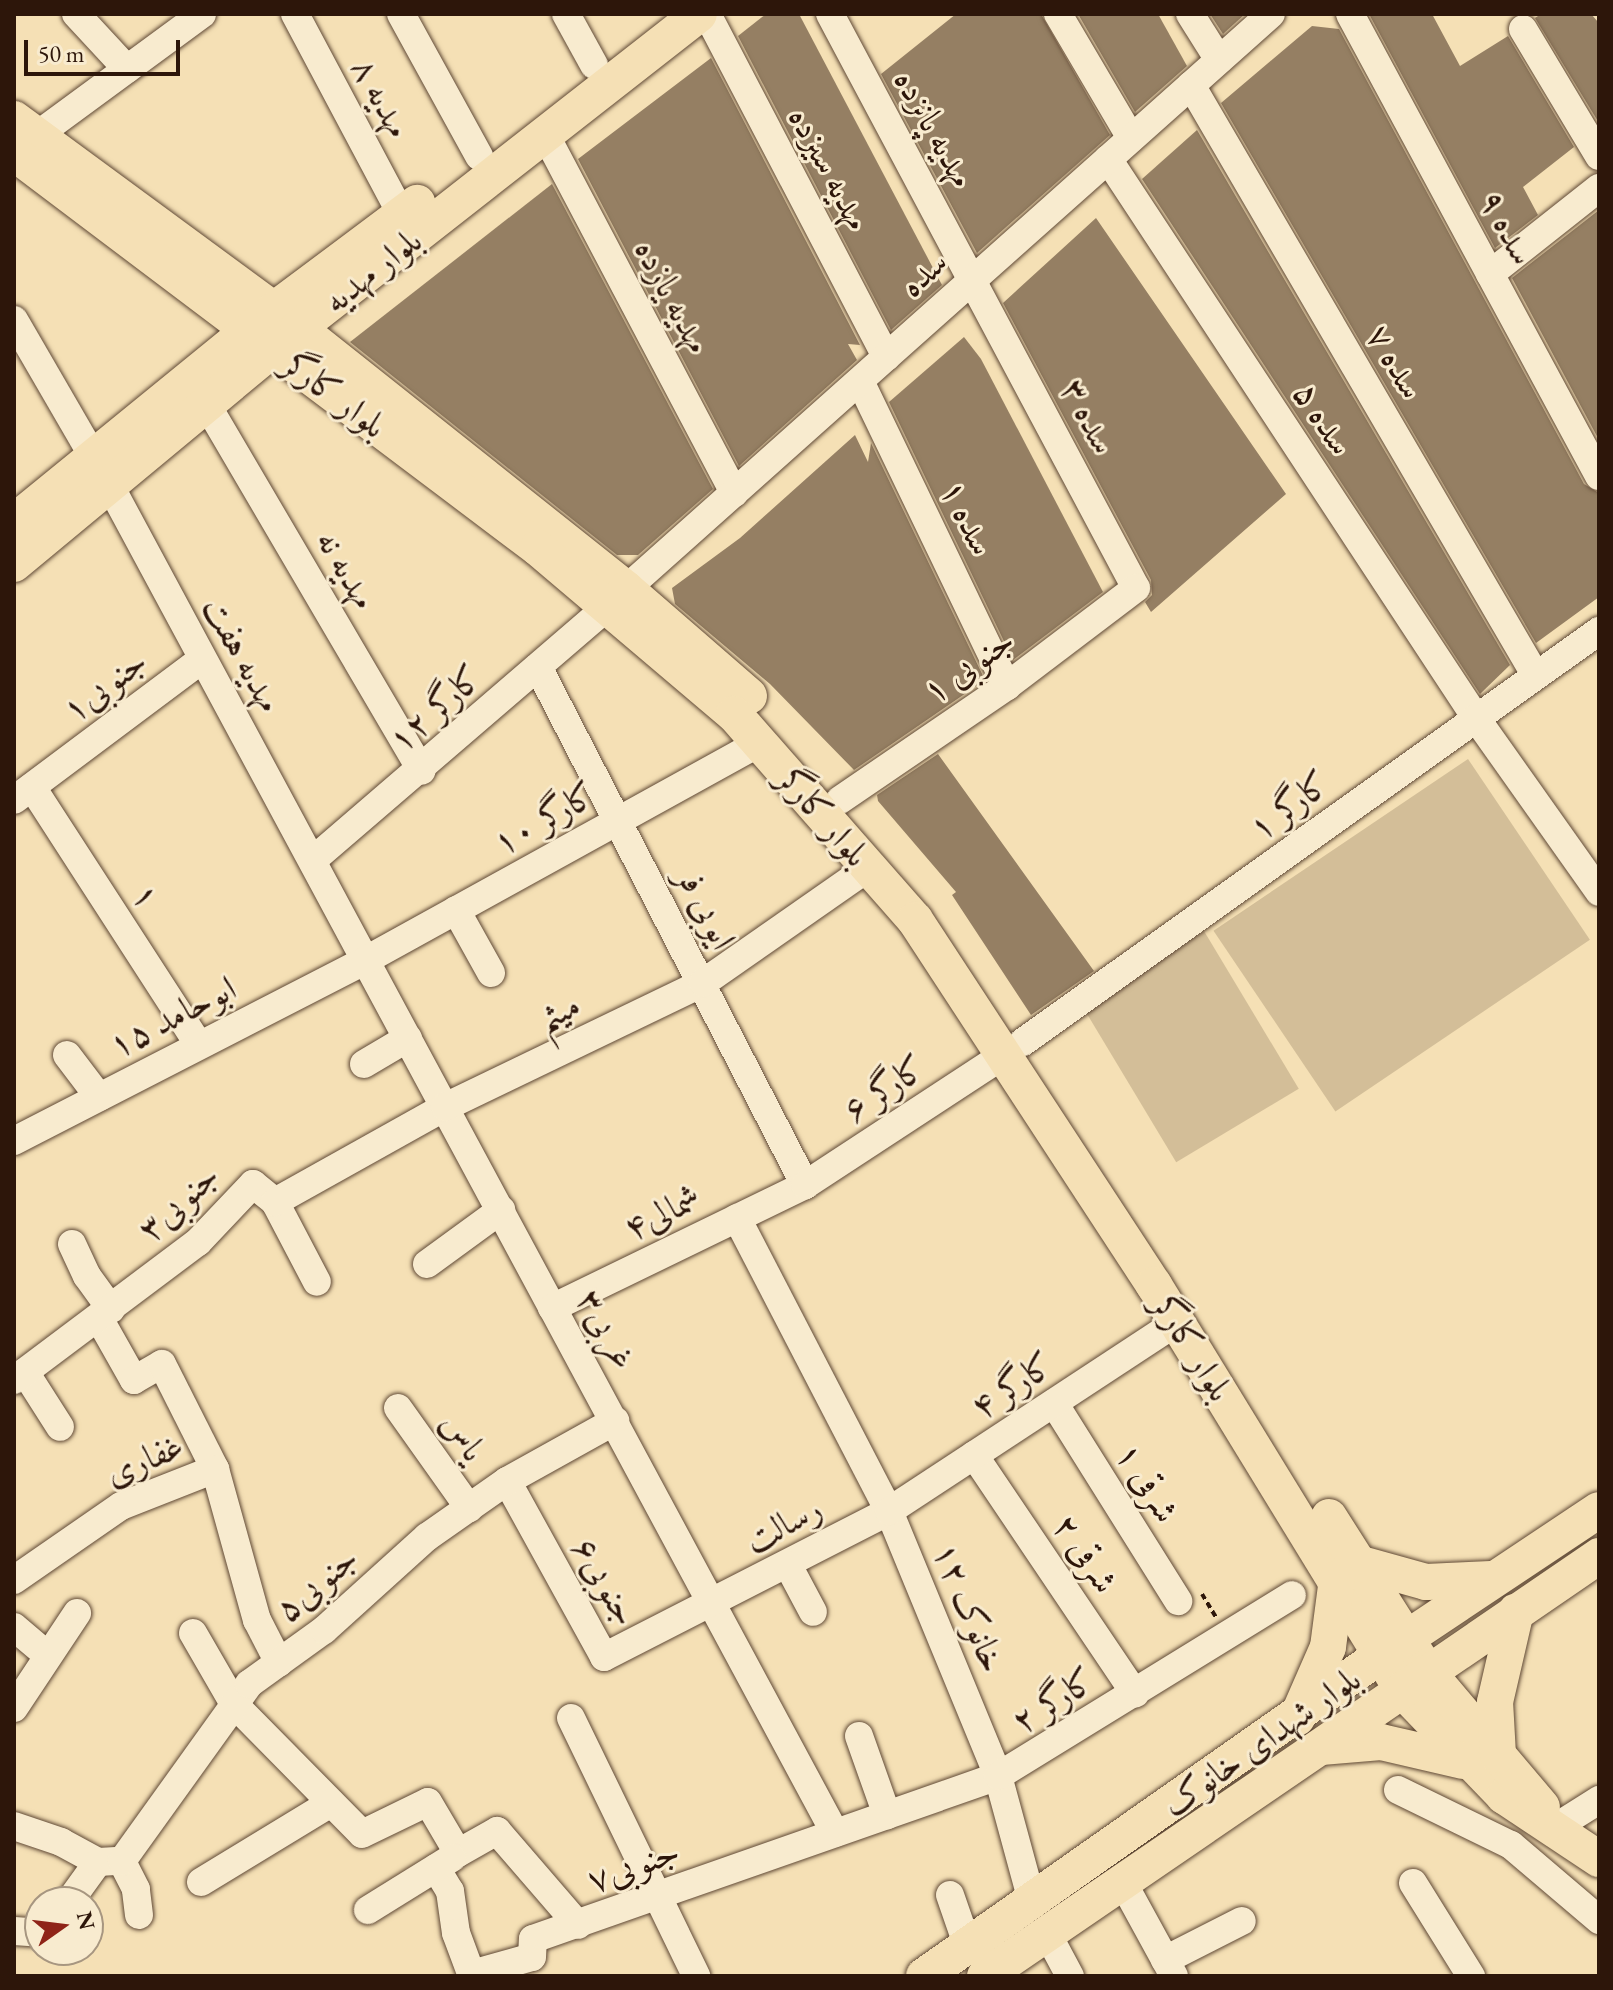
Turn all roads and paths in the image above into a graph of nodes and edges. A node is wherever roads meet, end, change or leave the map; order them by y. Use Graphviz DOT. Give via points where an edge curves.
graph roads {
  1 [pos="76,14"];
  2 [pos="202,14"];
  3 [pos="295,14"];
  4 [pos="401,14"];
  5 [pos="566,14"];
  6 [pos="659,14"];
  7 [pos="699,14"];
  8 [pos="707,14"];
  9 [pos="830,14"];
  10 [pos="1058,14"];
  11 [pos="1190,14"];
  12 [pos="1271,14"];
  13 [pos="1350,14"];
  14 [pos="1523,29"];
  15 [pos="1219,60"];
  16 [pos="594,65"];
  17 [pos="127,69"];
  18 [pos="1191,85"];
  19 [pos="545,134"];
  20 [pos="21,136"];
  21 [pos="1131,138"];
  22 [pos="479,156"];
  23 [pos="1599,156"];
  24 [pos="1108,159"];
  25 [pos="1599,188"];
  26 [pos="445,197"];
  27 [pos="402,215"];
  28 [pos="1490,274"];
  29 [pos="974,279"];
  30 [pos="14,320"];
  31 [pos="274,329"];
  32 [pos="886,357"];
  33 [pos="860,381"];
  34 [pos="207,405"];
  35 [pos="101,470"];
  36 [pos="1599,476"];
  37 [pos="734,493"];
  38 [pos="14,522"];
  39 [pos="14,564"];
  40 [pos="1136,588"];
  41 [pos="616,599"];
  42 [pos="1599,631"];
  43 [pos="201,660"];
  44 [pos="538,667"];
  45 [pos="1536,676"];
  46 [pos="1007,686"];
  47 [pos="1476,718"];
  48 [pos="759,743"];
  49 [pos="422,771"];
  50 [pos="23,794"];
  51 [pos="840,800"];
  52 [pos="620,819"];
  53 [pos="313,860"];
  54 [pos="869,867"];
  55 [pos="1599,892"];
  56 [pos="456,910"];
  57 [pos="366,960"];
  58 [pos="491,973"];
  59 [pos="703,983"];
  60 [pos="408,1038"];
  61 [pos="198,1044"];
  62 [pos="1013,1048"];
  63 [pos="67,1055"];
  64 [pos="364,1064"];
  65 [pos="99,1097"];
  66 [pos="445,1107"];
  67 [pos="18,1131"];
  68 [pos="805,1185"];
  69 [pos="275,1202"];
  70 [pos="501,1210"];
  71 [pos="737,1218"];
  72 [pos="72,1244"];
  73 [pos="427,1264"];
  74 [pos="317,1282"];
  75 [pos="552,1308"];
  76 [pos="106,1314"];
  77 [pos="1177,1322"];
  78 [pos="20,1376"];
  79 [pos="1054,1403"];
  80 [pos="398,1408"];
  81 [pos="615,1421"];
  82 [pos="60,1427"];
  83 [pos="974,1455"];
  84 [pos="215,1469"];
  85 [pos="507,1481"];
  86 [pos="469,1508"];
  87 [pos="1599,1510"];
  88 [pos="889,1511"];
  89 [pos="1599,1556"];
  90 [pos="788,1565"];
  91 [pos="1348,1571"];
  92 [pos="1501,1577"];
  93 [pos="14,1580"];
  94 [pos="1292,1595"];
  95 [pos="1178,1601"];
  96 [pos="712,1604"];
  97 [pos="1516,1611"];
  98 [pos="813,1612"];
  99 [pos="77,1613"];
  100 [pos="14,1627"];
  101 [pos="193,1633"];
  102 [pos="1227,1636"];
  103 [pos="1392,1648"];
  104 [pos="46,1654"];
  105 [pos="279,1663"];
  106 [pos="1414,1681"];
  107 [pos="1135,1694"];
  108 [pos="234,1704"];
  109 [pos="14,1708"];
  110 [pos="571,1718"];
  111 [pos="1306,1733"];
  112 [pos="859,1736"];
  113 [pos="1484,1759"];
  114 [pos="998,1776"];
  115 [pos="1398,1790"];
  116 [pos="1599,1800"];
  117 [pos="331,1803"];
  118 [pos="887,1815"];
  119 [pos="14,1826"];
  120 [pos="1556,1827"];
  121 [pos="835,1833"];
  122 [pos="1599,1859"];
  123 [pos="447,1860"];
  124 [pos="110,1862"];
  125 [pos="1122,1881"];
  126 [pos="201,1882"];
  127 [pos="1413,1883"];
  128 [pos="85,1886"];
  129 [pos="950,1895"];
  130 [pos="657,1896"];
  131 [pos="368,1910"];
  132 [pos="139,1915"];
  133 [pos="1039,1917"];
  134 [pos="1599,1920"];
  135 [pos="1242,1921"];
  136 [pos="578,1925"];
  137 [pos="976,1961"];
  138 [pos="1170,1968"];
  139 [pos="472,1975"];
  140 [pos="696,1976"];
  141 [pos="924,1976"];
  142 [pos="1070,1976"];
  143 [pos="1471,1976"];
  1 -- 17 [label="street"];
  2 -- 17 [label="street"];
  3 -- 27 [label="street, مهدیه ۸"];
  4 -- 22 [label="street"];
  5 -- 16 [label="street"];
  6 -- 16 [label="main road, بلوار مهدیه"];
  7 -- 19 [label="main road, بلوار مهدیه"];
  8 -- 32 [label="street, مهدیه سیزده"];
  9 -- 29 [label="street, مهدیه پانزده"];
  10 -- 21 [label="street"];
  11 -- 15 [label="street"];
  12 -- 15 [label="street, سده"];
  13 -- 28 [label="street, سده ۹"];
  14 -- 23 [label="street"];
  15 -- 18 [label="street, سده"];
  16 -- 22 [label="main road, بلوار مهدیه"];
  17 -- 20 [label="street"];
  18 -- 21 [label="street, سده"];
  18 -- 45 [label="street, سده ۷"];
  19 -- 26 [label="main road, بلوار مهدیه"];
  19 -- 37 [label="street, مهدیه یازده"];
  20 -- 31 [label="main road, بلوار کارگر"];
  21 -- 24 [label="street, سده"];
  22 -- 26 [label="main road, بلوار مهدیه"];
  24 -- 29 [label="street, سده"];
  24 -- 47 [label="street, سده ۵"];
  25 -- 28 [label="street"];
  26 -- 27 [label="main road, بلوار مهدیه"];
  26 -- 31 [label="main road, بلوار مهدیه"];
  27 -- 31 [label="main road, بلوار مهدیه"];
  28 -- 36 [label="street, سده ۹"];
  29 -- 32 [label="street, سده"];
  29 -- 40 [label="street, سده ۳"];
  30 -- 35 [label="street, مهدیه هفت"];
  31 -- 34 [label="main road, بلوار مهدیه"];
  31 -- 35 [label="main road, بلوار مهدیه"];
  31 -- 41 [label="main road, بلوار کارگر" via="538,548"];
  32 -- 33 [label="street, سده"];
  33 -- 37 [label="street, سده"];
  33 -- 46 [label="street, سده ۱"];
  34 -- 35 [label="main road, بلوار مهدیه"];
  34 -- 49 [label="street, مهدیه نه"];
  35 -- 38 [label="main road, بلوار مهدیه"];
  35 -- 39 [label="main road, بلوار مهدیه"];
  35 -- 43 [label="street, مهدیه هفت"];
  37 -- 41 [label="street, سده"];
  40 -- 46 [label="street, ۱ جنوبی"];
  41 -- 44 [label="street, کارگر ۱۲"];
  41 -- 48 [label="main road, بلوار کارگر"];
  41 -- 51 [label="main road, بلوار کارگر" via="750,697"];
  42 -- 45 [label="street, کارگر ۱"];
  43 -- 50 [label="street, جنوبی۱"];
  43 -- 53 [label="street, مهدیه هفت"];
  44 -- 49 [label="street, کارگر ۱۲"];
  44 -- 52 [label="street, ایوبی فر"];
  45 -- 47 [label="street, کارگر ۱"];
  46 -- 51 [label="street, ۱ جنوبی"];
  47 -- 55 [label="street, سده ۵"];
  47 -- 62 [label="street, کارگر ۱"];
  48 -- 52 [label="street, کارگر ۱۰"];
  48 -- 54 [label="main road, بلوار کارگر"];
  49 -- 53 [label="street, کارگر ۱۲"];
  50 -- 61 [label="street, ۱"];
  51 -- 62 [label="main road, بلوار کارگر" via="934,906"];
  52 -- 56 [label="street, کارگر ۱۰"];
  52 -- 59 [label="street, ایوبی فر"];
  53 -- 57 [label="street, غربی۳"];
  54 -- 59 [label="street, میثم"];
  54 -- 62 [label="main road, بلوار کارگر"];
  56 -- 57 [label="street, کارگر ۱۰"];
  56 -- 58 [label="street"];
  57 -- 60 [label="street, غربی۳"];
  57 -- 61 [label="street, ابوحامد ۱۵"];
  59 -- 66 [label="street, میثم"];
  59 -- 68 [label="street, ایوبی فر"];
  60 -- 64 [label="street"];
  60 -- 66 [label="street, غربی۳"];
  61 -- 65 [label="street, ابوحامد ۱۵"];
  62 -- 68 [label="street, کارگر ۶"];
  62 -- 77 [label="main road, بلوار کارگر"];
  62 -- 91 [label="main road, بلوار کارگر"];
  63 -- 65 [label="street"];
  65 -- 67 [label="street, ابوحامد ۱۵"];
  66 -- 69 [label="street, جنوبی۳"];
  66 -- 70 [label="street, غربی۳"];
  68 -- 71 [label="street, شمالی۴"];
  69 -- 74 [label="street"];
  69 -- 76 [label="street, جنوبی۳" via="253,1184 198,1242"];
  70 -- 73 [label="street"];
  70 -- 75 [label="street, غربی۳"];
  71 -- 75 [label="street, شمالی۴"];
  71 -- 88 [label="street, خانوک ۱۲"];
  72 -- 76 [label="street"];
  75 -- 81 [label="street, غربی۳"];
  76 -- 78 [label="street, جنوبی۳"];
  76 -- 84 [label="street" via="134,1380 162,1364"];
  77 -- 79 [label="street, کارگر ۴"];
  77 -- 91 [label="main road, بلوار کارگر"];
  78 -- 82 [label="street"];
  79 -- 83 [label="street, کارگر ۴"];
  79 -- 95 [label="street, شرقی ۱"];
  80 -- 86 [label="street, یاس"];
  81 -- 85 [label="street, جنوبی۵"];
  81 -- 96 [label="street, غربی۳"];
  83 -- 88 [label="street, کارگر ۴"];
  83 -- 107 [label="street, شرقی ۲"];
  84 -- 93 [label="street, غفاری" via="121,1506"];
  84 -- 105 [label="street, غفاری" via="257,1620"];
  85 -- 86 [label="street, جنوبی۵"];
  85 -- 96 [label="street, جنوبی۶" via="604,1657"];
  86 -- 105 [label="street, جنوبی۵"];
  87 -- 92 [label="main road, بلوار شهدای خانوک"];
  88 -- 90 [label="street, رسالت"];
  88 -- 114 [label="street, خانوک ۱۲"];
  89 -- 97 [label="main road, بلوار شهدای خانوک"];
  90 -- 96 [label="street, رسالت"];
  90 -- 98 [label="street"];
  91 -- 92 [label="main road" via="1459,1584"];
  91 -- 103 [label="main road, بلوار کارگر"];
  91 -- 111 [label="main road"];
  92 -- 103 [label="main road, بلوار شهدای خانوک"];
  94 -- 102 [label="street, کارگر ۲"];
  95 -- 102 [label="path" via="1198,1588"];
  96 -- 121 [label="street, غربی۳"];
  97 -- 106 [label="main road, بلوار شهدای خانوک"];
  97 -- 113 [label="main road"];
  99 -- 104 [label="street"];
  100 -- 104 [label="street"];
  101 -- 108 [label="street"];
  102 -- 107 [label="street, کارگر ۲"];
  103 -- 106 [label="main road, بلوار کارگر"];
  103 -- 111 [label="main road, بلوار شهدای خانوک"];
  104 -- 109 [label="street"];
  105 -- 108 [label="street, جنوبی۵" via="249,1684"];
  106 -- 111 [label="main road, بلوار شهدای خانوک"];
  106 -- 113 [label="main road, بلوار کارگر"];
  107 -- 114 [label="street, کارگر ۲"];
  108 -- 117 [label="street"];
  108 -- 124 [label="street, جنوبی۵"];
  110 -- 130 [label="street"];
  111 -- 113 [label="main road"];
  111 -- 125 [label="main road, بلوار شهدای خانوک"];
  111 -- 133 [label="main road, بلوار شهدای خانوک"];
  112 -- 118 [label="street"];
  113 -- 120 [label="main road, بلوار کارگر"];
  114 -- 118 [label="street, کارگر ۲"];
  114 -- 133 [label="street, خانوک ۱۲"];
  115 -- 134 [label="street" via="1511,1845"];
  116 -- 120 [label="street"];
  117 -- 123 [label="street" via="362,1834 428,1802"];
  117 -- 126 [label="street"];
  118 -- 121 [label="street, کارگر ۲"];
  119 -- 124 [label="street"];
  120 -- 122 [label="main road, بلوار کارگر"];
  121 -- 130 [label="street, جنوبی۷"];
  123 -- 131 [label="street"];
  123 -- 136 [label="street" via="497,1831"];
  123 -- 139 [label="street" via="456,1933"];
  124 -- 128 [label="street, جنوبی۵"];
  124 -- 132 [label="street" via="136,1889"];
  125 -- 133 [label="main road, بلوار شهدای خانوک"];
  125 -- 138 [label="street"];
  127 -- 143 [label="street"];
  129 -- 137 [label="street"];
  130 -- 136 [label="street, جنوبی۷"];
  130 -- 140 [label="street"];
  133 -- 137 [label="main road, بلوار شهدای خانوک"];
  133 -- 142 [label="street, خانوک ۱۲"];
  135 -- 138 [label="street"];
  136 -- 139 [label="street, جنوبی۷" via="533,1939 532,1957"];
  137 -- 141 [label="main road, بلوار شهدای خانوک"];
}
